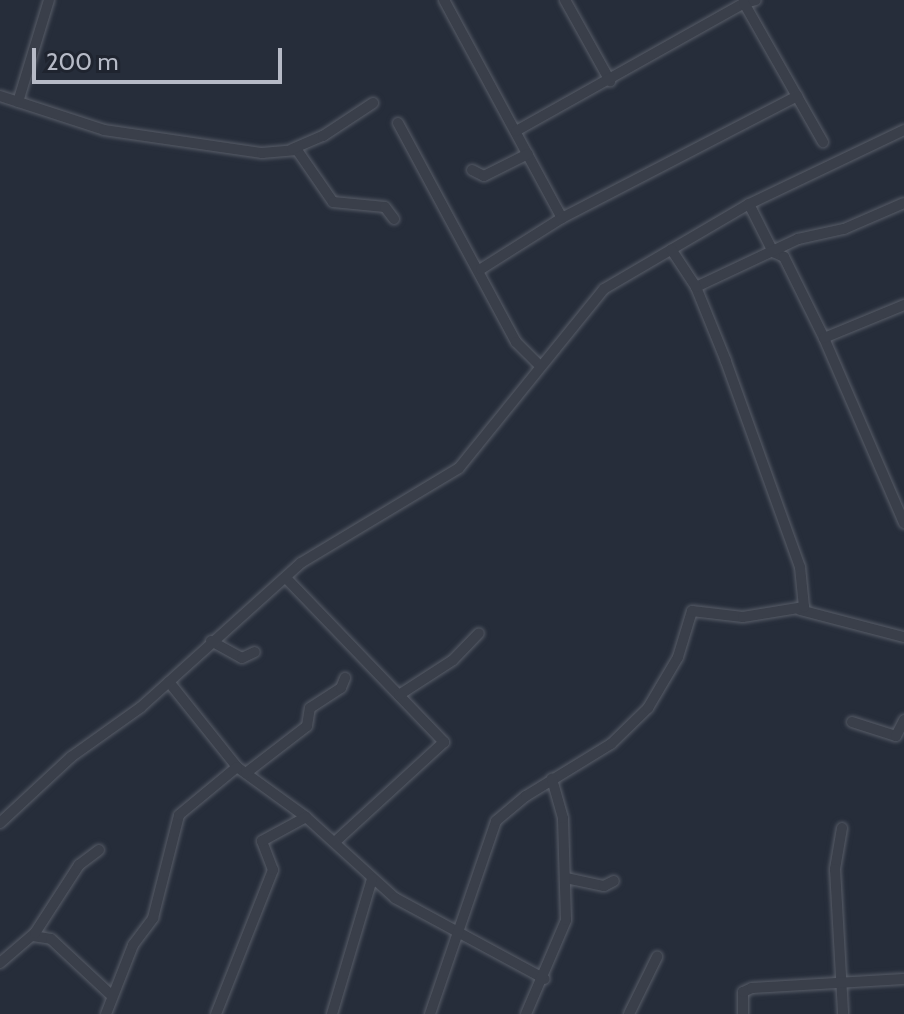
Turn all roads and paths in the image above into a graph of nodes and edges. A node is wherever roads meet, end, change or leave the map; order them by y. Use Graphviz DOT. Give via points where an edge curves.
graph roads {
  1 [pos="49,0"];
  2 [pos="444,0"];
  3 [pos="565,0"];
  4 [pos="756,0"];
  5 [pos="744,3"];
  6 [pos="610,81"];
  7 [pos="0,96"];
  8 [pos="797,96"];
  9 [pos="18,102"];
  10 [pos="373,103"];
  11 [pos="398,123"];
  12 [pos="904,130"];
  13 [pos="516,131"];
  14 [pos="823,142"];
  15 [pos="289,151"];
  16 [pos="528,154"];
  17 [pos="472,170"];
  18 [pos="904,203"];
  19 [pos="749,204"];
  20 [pos="562,218"];
  21 [pos="394,219"];
  22 [pos="671,249"];
  23 [pos="773,252"];
  24 [pos="481,269"];
  25 [pos="696,287"];
  26 [pos="904,305"];
  27 [pos="824,338"];
  28 [pos="539,365"];
  29 [pos="904,523"];
  30 [pos="286,578"];
  31 [pos="800,610"];
  32 [pos="479,633"];
  33 [pos="904,637"];
  34 [pos="211,641"];
  35 [pos="255,652"];
  36 [pos="345,678"];
  37 [pos="169,682"];
  38 [pos="399,695"];
  39 [pos="904,720"];
  40 [pos="852,722"];
  41 [pos="900,739"];
  42 [pos="242,770"];
  43 [pos="552,779"];
  44 [pos="306,817"];
  45 [pos="0,823"];
  46 [pos="842,828"];
  47 [pos="335,842"];
  48 [pos="99,850"];
  49 [pos="566,878"];
  50 [pos="372,879"];
  51 [pos="614,881"];
  52 [pos="458,929"];
  53 [pos="35,933"];
  54 [pos="657,957"];
  55 [pos="0,963"];
  56 [pos="545,979"];
  57 [pos="904,979"];
  58 [pos="838,983"];
  59 [pos="110,994"];
  60 [pos="106,1014"];
  61 [pos="216,1014"];
  62 [pos="332,1014"];
  63 [pos="430,1014"];
  64 [pos="526,1014"];
  65 [pos="629,1014"];
  66 [pos="743,1014"];
  67 [pos="843,1014"];
  1 -- 9 [label="street"];
  2 -- 13 [label="street"];
  3 -- 6 [label="street"];
  4 -- 5 [label="street"];
  5 -- 6 [label="street"];
  5 -- 8 [label="street"];
  6 -- 13 [label="street"];
  7 -- 9 [label="street"];
  8 -- 14 [label="street"];
  8 -- 20 [label="street"];
  9 -- 15 [label="street" via="104,130 262,153"];
  10 -- 15 [label="street" via="329,133"];
  11 -- 24 [label="street"];
  12 -- 19 [label="street"];
  13 -- 16 [label="street"];
  15 -- 21 [label="street" via="297,150 333,202 385,207"];
  16 -- 17 [label="street" via="484,176"];
  16 -- 20 [label="street"];
  18 -- 23 [label="street"];
  19 -- 22 [label="street"];
  19 -- 23 [label="street"];
  20 -- 24 [label="street"];
  22 -- 25 [label="street"];
  22 -- 28 [label="street" via="604,289"];
  23 -- 25 [label="street"];
  23 -- 27 [label="street" via="784,257"];
  24 -- 28 [label="street" via="516,342"];
  25 -- 31 [label="street" via="800,567"];
  26 -- 27 [label="street"];
  27 -- 29 [label="street"];
  28 -- 30 [label="street" via="459,468 382,510"];
  30 -- 34 [label="street"];
  30 -- 38 [label="street"];
  31 -- 33 [label="street"];
  31 -- 43 [label="street" via="743,617 692,611 678,657 648,708 611,744"];
  32 -- 38 [label="street" via="453,660"];
  34 -- 35 [label="street" via="242,658"];
  34 -- 37 [label="street"];
  36 -- 42 [label="street" via="341,688 310,708 307,726"];
  37 -- 42 [label="street"];
  37 -- 45 [label="street" via="71,757"];
  38 -- 47 [label="street" via="444,742"];
  39 -- 41 [label="street"];
  40 -- 41 [label="street"];
  42 -- 44 [label="street"];
  42 -- 59 [label="street" via="179,815 153,918 133,945"];
  43 -- 49 [label="street" via="563,818"];
  43 -- 52 [label="street" via="496,821"];
  44 -- 47 [label="street"];
  44 -- 61 [label="street" via="262,841 273,870"];
  46 -- 58 [label="street" via="835,869"];
  47 -- 50 [label="street"];
  48 -- 53 [label="street" via="79,865"];
  49 -- 51 [label="street" via="604,886"];
  49 -- 56 [label="street" via="566,920"];
  50 -- 52 [label="street" via="395,898"];
  50 -- 62 [label="street"];
  52 -- 56 [label="street"];
  52 -- 63 [label="street"];
  53 -- 55 [label="street"];
  53 -- 59 [label="street" via="51,939"];
  54 -- 65 [label="street"];
  56 -- 64 [label="street"];
  57 -- 58 [label="street"];
  58 -- 66 [label="street" via="752,988 743,992"];
  58 -- 67 [label="street"];
  59 -- 60 [label="street"];
}
